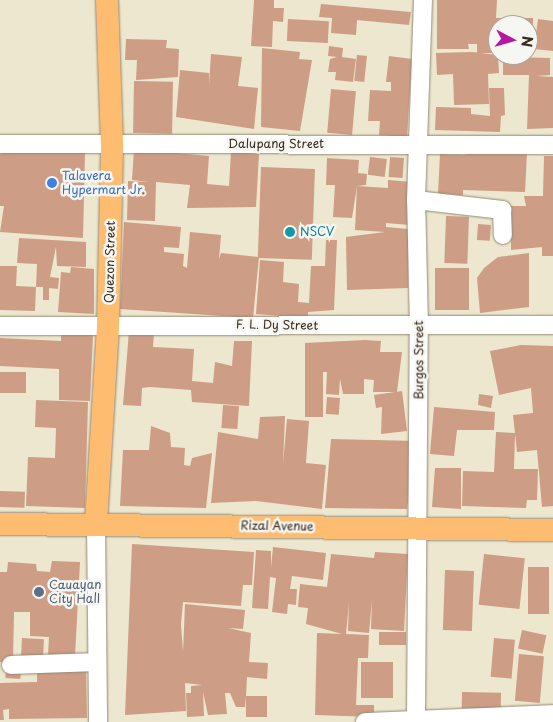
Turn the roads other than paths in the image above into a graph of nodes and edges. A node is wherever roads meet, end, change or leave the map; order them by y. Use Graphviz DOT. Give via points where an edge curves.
graph roads {
  1 [pos="107,0"];
  2 [pos="423,0"];
  3 [pos="112,143"];
  4 [pos="0,144"];
  5 [pos="416,145"];
  6 [pos="553,145"];
  7 [pos="416,200"];
  8 [pos="503,236"];
  9 [pos="553,325"];
  10 [pos="0,326"];
  11 [pos="108,326"];
  12 [pos="419,328"];
  13 [pos="96,523"];
  14 [pos="0,524"];
  15 [pos="417,528"];
  16 [pos="553,530"];
  17 [pos="97,662"];
  18 [pos="11,665"];
  19 [pos="553,714"];
  20 [pos="407,721"];
  21 [pos="98,722"];
  22 [pos="365,722"];
  1 -- 3 [label="main road, Quezon Street"];
  2 -- 5 [label="street, Burgos Street"];
  3 -- 4 [label="street, Dalupang Street"];
  3 -- 5 [label="street, Dalupang Street"];
  3 -- 11 [label="main road, Quezon Street"];
  5 -- 6 [label="street, Dalupang Street"];
  5 -- 7 [label="street, Burgos Street"];
  7 -- 8 [label="street" via="502,210"];
  7 -- 12 [label="street, Burgos Street"];
  9 -- 12 [label="street, F. L. Dy Street"];
  10 -- 11 [label="street, F. L. Dy Street"];
  11 -- 12 [label="street, F. L. Dy Street"];
  11 -- 13 [label="main road, Quezon Street"];
  12 -- 15 [label="street, Burgos Street"];
  13 -- 14 [label="main road, Rizal Avenue"];
  13 -- 15 [label="main road, Rizal Avenue"];
  13 -- 17 [label="street"];
  15 -- 16 [label="main road, Rizal Avenue"];
  15 -- 20 [label="street, Burgos Street"];
  17 -- 18 [label="street"];
  17 -- 21 [label="street"];
  19 -- 20 [label="street"];
  20 -- 22 [label="street"];
}
